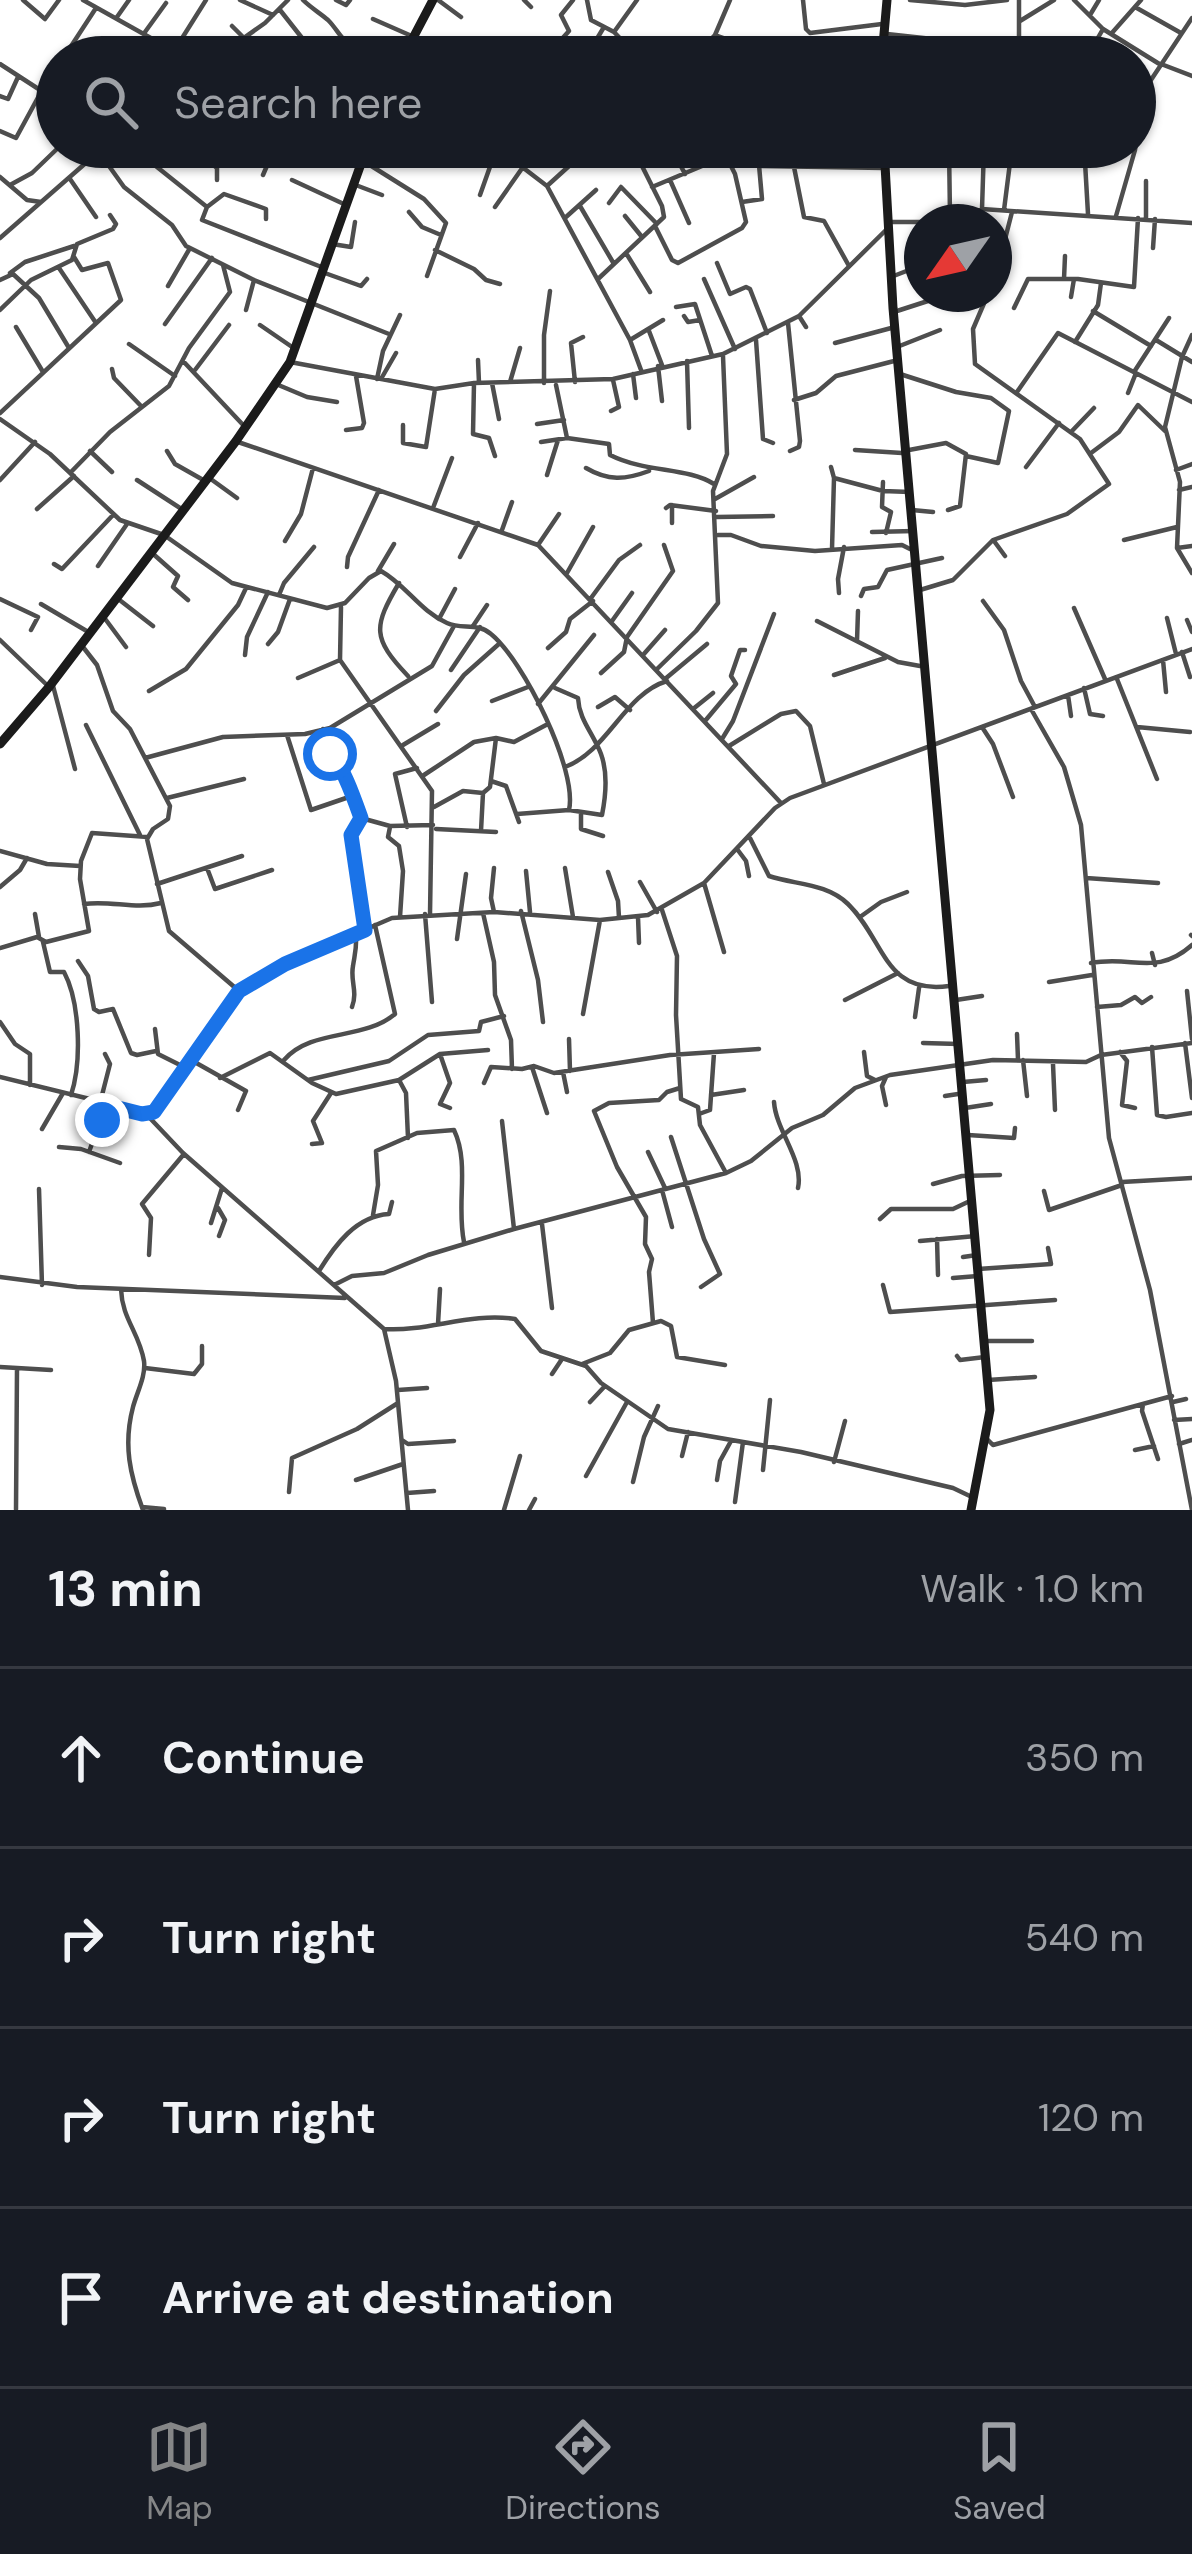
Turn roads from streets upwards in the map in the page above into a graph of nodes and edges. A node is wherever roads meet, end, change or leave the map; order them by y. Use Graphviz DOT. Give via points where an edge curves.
graph roads {
  1 [pos="23,0"];
  2 [pos="59,0"];
  3 [pos="83,0"];
  4 [pos="129,0"];
  5 [pos="206,0"];
  6 [pos="240,0"];
  7 [pos="288,0"];
  8 [pos="304,0"];
  9 [pos="336,0"];
  10 [pos="350,0"];
  11 [pos="436,0"];
  12 [pos="524,0"];
  13 [pos="574,0"];
  14 [pos="587,0"];
  15 [pos="637,0"];
  16 [pos="730,0"];
  17 [pos="803,0"];
  18 [pos="887,0"];
  19 [pos="910,0"];
  20 [pos="1007,0"];
  21 [pos="1018,0"];
  22 [pos="1054,0"];
  23 [pos="1074,0"];
  24 [pos="1099,0"];
  25 [pos="1141,0"];
  26 [pos="166,3"];
  27 [pos="531,7"];
  28 [pos="1135,7"];
  29 [pos="96,8"];
  30 [pos="280,9"];
  31 [pos="263,13"];
  32 [pos="273,15"];
  33 [pos="1090,15"];
  34 [pos="117,17"];
  35 [pos="461,17"];
  36 [pos="1192,18"];
  37 [pos="373,19"];
  38 [pos="1020,21"];
  39 [pos="265,23"];
  40 [pos="232,26"];
  41 [pos="604,27"];
  42 [pos="884,29"];
  43 [pos="1103,29"];
  44 [pos="614,32"];
  45 [pos="1181,33"];
  46 [pos="144,34"];
  47 [pos="715,34"];
  48 [pos="1111,34"];
  49 [pos="78,36"];
  50 [pos="148,36"];
  51 [pos="183,36"];
  52 [pos="238,36"];
  53 [pos="246,36"];
  54 [pos="301,36"];
  55 [pos="340,36"];
  56 [pos="403,36"];
  57 [pos="415,36"];
  58 [pos="564,36"];
  59 [pos="599,36"];
  60 [pos="618,36"];
  61 [pos="720,36"];
  62 [pos="884,36"];
  63 [pos="926,36"];
  64 [pos="1020,36"];
  65 [pos="1099,36"];
  66 [pos="1114,36"];
  67 [pos="1156,61"];
  68 [pos="0,64"];
  69 [pos="1161,64"];
  70 [pos="1156,72"];
  71 [pos="1192,76"];
  72 [pos="18,77"];
  73 [pos="36,89"];
  74 [pos="0,96"];
  75 [pos="36,101"];
  76 [pos="0,130"];
  77 [pos="36,167"];
  78 [pos="82,168"];
  79 [pos="113,168"];
  80 [pos="158,168"];
  81 [pos="217,168"];
  82 [pos="266,168"];
  83 [pos="359,168"];
  84 [pos="373,168"];
  85 [pos="489,168"];
  86 [pos="520,168"];
  87 [pos="526,168"];
  88 [pos="567,168"];
  89 [pos="643,168"];
  90 [pos="682,168"];
  91 [pos="697,168"];
  92 [pos="733,168"];
  93 [pos="759,168"];
  94 [pos="794,168"];
  95 [pos="884,168"];
  96 [pos="950,168"];
  97 [pos="983,168"];
  98 [pos="1011,168"];
  99 [pos="1085,168"];
  100 [pos="1131,168"];
  101 [pos="685,173"];
  102 [pos="263,175"];
  103 [pos="0,177"];
  104 [pos="70,179"];
  105 [pos="217,180"];
  106 [pos="292,180"];
  107 [pos="670,180"];
  108 [pos="1146,181"];
  109 [pos="353,184"];
  110 [pos="547,186"];
  111 [pos="12,187"];
  112 [pos="652,187"];
  113 [pos="596,190"];
  114 [pos="382,195"];
  115 [pos="480,195"];
  116 [pos="41,202"];
  117 [pos="742,202"];
  118 [pos="609,203"];
  119 [pos="950,204"];
  120 [pos="982,204"];
  121 [pos="1008,204"];
  122 [pos="346,205"];
  123 [pos="580,206"];
  124 [pos="207,207"];
  125 [pos="495,207"];
  126 [pos="1012,210"];
  127 [pos="409,212"];
  128 [pos="1088,214"];
  129 [pos="1120,214"];
  130 [pos="110,215"];
  131 [pos="625,216"];
  132 [pos="566,217"];
  133 [pos="96,218"];
  134 [pos="1146,218"];
  135 [pos="266,219"];
  136 [pos="355,222"];
  137 [pos="689,223"];
  138 [pos="1192,223"];
  139 [pos="904,224"];
  140 [pos="656,225"];
  141 [pos="886,226"];
  142 [pos="0,236"];
  143 [pos="441,236"];
  144 [pos="642,237"];
  145 [pos="332,244"];
  146 [pos="74,246"];
  147 [pos="190,248"];
  148 [pos="1153,248"];
  149 [pos="435,250"];
  150 [pos="626,253"];
  151 [pos="74,256"];
  152 [pos="1065,256"];
  153 [pos="212,258"];
  154 [pos="717,263"];
  155 [pos="614,264"];
  156 [pos="224,265"];
  157 [pos="59,268"];
  158 [pos="850,268"];
  159 [pos="323,270"];
  160 [pos="904,272"];
  161 [pos="10,274"];
  162 [pos="427,276"];
  163 [pos="890,277"];
  164 [pos="367,279"];
  165 [pos="598,279"];
  166 [pos="704,279"];
  167 [pos="1064,279"];
  168 [pos="1074,279"];
  169 [pos="0,280"];
  170 [pos="254,280"];
  171 [pos="1101,283"];
  172 [pos="500,284"];
  173 [pos="25,285"];
  174 [pos="168,286"];
  175 [pos="550,291"];
  176 [pos="650,292"];
  177 [pos="1071,297"];
  178 [pos="312,301"];
  179 [pos="676,307"];
  180 [pos="1014,308"];
  181 [pos="904,309"];
  182 [pos="0,310"];
  183 [pos="246,310"];
  184 [pos="1093,311"];
  185 [pos="893,312"];
  186 [pos="980,312"];
  187 [pos="400,315"];
  188 [pos="684,316"];
  189 [pos="800,316"];
  190 [pos="1169,318"];
  191 [pos="663,320"];
  192 [pos="700,320"];
  193 [pos="96,322"];
  194 [pos="788,322"];
  195 [pos="165,324"];
  196 [pos="229,325"];
  197 [pos="260,325"];
  198 [pos="16,327"];
  199 [pos="806,327"];
  200 [pos="895,328"];
  201 [pos="648,330"];
  202 [pos="940,330"];
  203 [pos="767,332"];
  204 [pos="389,334"];
  205 [pos="1192,335"];
  206 [pos="583,337"];
  207 [pos="629,340"];
  208 [pos="755,340"];
  209 [pos="1075,342"];
  210 [pos="835,343"];
  211 [pos="1154,343"];
  212 [pos="129,344"];
  213 [pos="897,347"];
  214 [pos="69,348"];
  215 [pos="520,348"];
  216 [pos="295,349"];
  217 [pos="735,349"];
  218 [pos="396,353"];
  219 [pos="723,354"];
  220 [pos="712,356"];
  221 [pos="1101,356"];
  222 [pos="1182,357"];
  223 [pos="478,360"];
  224 [pos="899,360"];
  225 [pos="183,361"];
  226 [pos="687,361"];
  227 [pos="290,362"];
  228 [pos="1192,362"];
  229 [pos="660,366"];
  230 [pos="1095,367"];
  231 [pos="802,368"];
  232 [pos="112,369"];
  233 [pos="195,370"];
  234 [pos="641,370"];
  235 [pos="792,371"];
  236 [pos="43,372"];
  237 [pos="1136,372"];
  238 [pos="633,373"];
  239 [pos="900,374"];
  240 [pos="176,376"];
  241 [pos="356,376"];
  242 [pos="378,376"];
  243 [pos="782,377"];
  244 [pos="613,379"];
  245 [pos="1001,381"];
  246 [pos="510,382"];
  247 [pos="575,382"];
  248 [pos="477,383"];
  249 [pos="493,383"];
  250 [pos="544,383"];
  251 [pos="556,383"];
  252 [pos="276,384"];
  253 [pos="435,389"];
  254 [pos="1017,392"];
  255 [pos="1173,392"];
  256 [pos="1128,393"];
  257 [pos="812,395"];
  258 [pos="637,398"];
  259 [pos="991,398"];
  260 [pos="794,400"];
  261 [pos="662,401"];
  262 [pos="337,402"];
  263 [pos="1192,402"];
  264 [pos="818,405"];
  265 [pos="141,406"];
  266 [pos="1094,408"];
  267 [pos="611,412"];
  268 [pos="499,419"];
  269 [pos="563,420"];
  270 [pos="1,421"];
  271 [pos="1059,423"];
  272 [pos="403,424"];
  273 [pos="537,424"];
  274 [pos="246,428"];
  275 [pos="689,428"];
  276 [pos="346,430"];
  277 [pos="1165,431"];
  278 [pos="1071,433"];
  279 [pos="567,438"];
  280 [pos="558,439"];
  281 [pos="236,441"];
  282 [pos="35,442"];
  283 [pos="541,442"];
  284 [pos="773,443"];
  285 [pos="855,450"];
  286 [pos="90,451"];
  287 [pos="166,451"];
  288 [pos="790,452"];
  289 [pos="907,452"];
  290 [pos="1091,453"];
  291 [pos="495,456"];
  292 [pos="966,457"];
  293 [pos="452,458"];
  294 [pos="1192,464"];
  295 [pos="1026,466"];
  296 [pos="586,467"];
  297 [pos="831,467"];
  298 [pos="313,469"];
  299 [pos="1176,470"];
  300 [pos="649,471"];
  301 [pos="112,472"];
  302 [pos="72,475"];
  303 [pos="547,475"];
  304 [pos="754,477"];
  305 [pos="834,478"];
  306 [pos="206,479"];
  307 [pos="0,480"];
  308 [pos="137,481"];
  309 [pos="883,482"];
  310 [pos="715,484"];
  311 [pos="1192,488"];
  312 [pos="379,490"];
  313 [pos="1179,490"];
  314 [pos="883,491"];
  315 [pos="910,492"];
  316 [pos="237,498"];
  317 [pos="715,500"];
  318 [pos="512,502"];
  319 [pos="433,508"];
  320 [pos="37,509"];
  321 [pos="183,510"];
  322 [pos="912,510"];
  323 [pos="949,510"];
  324 [pos="933,512"];
  325 [pos="559,514"];
  326 [pos="716,514"];
  327 [pos="113,515"];
  328 [pos="773,516"];
  329 [pos="478,523"];
  330 [pos="672,523"];
  331 [pos="127,524"];
  332 [pos="593,527"];
  333 [pos="1178,527"];
  334 [pos="502,530"];
  335 [pos="914,531"];
  336 [pos="872,532"];
  337 [pos="886,533"];
  338 [pos="718,535"];
  339 [pos="164,536"];
  340 [pos="993,540"];
  341 [pos="1124,540"];
  342 [pos="285,541"];
  343 [pos="394,544"];
  344 [pos="538,545"];
  345 [pos="640,545"];
  346 [pos="664,545"];
  347 [pos="1192,546"];
  348 [pos="314,547"];
  349 [pos="837,548"];
  350 [pos="916,548"];
  351 [pos="1177,548"];
  352 [pos="151,552"];
  353 [pos="1005,556"];
  354 [pos="460,557"];
  355 [pos="942,558"];
  356 [pos="54,564"];
  357 [pos="917,565"];
  358 [pos="98,566"];
  359 [pos="347,567"];
  360 [pos="378,571"];
  361 [pos="568,573"];
  362 [pos="1192,573"];
  363 [pos="399,583"];
  364 [pos="246,588"];
  365 [pos="455,589"];
  366 [pos="920,590"];
  367 [pos="268,592"];
  368 [pos="632,593"];
  369 [pos="839,593"];
  370 [pos="279,595"];
  371 [pos="861,596"];
  372 [pos="117,598"];
  373 [pos="0,599"];
  374 [pos="290,599"];
  375 [pos="592,599"];
  376 [pos="188,600"];
  377 [pos="983,602"];
  378 [pos="41,604"];
  379 [pos="341,605"];
  380 [pos="488,605"];
  381 [pos="1074,608"];
  382 [pos="858,611"];
  383 [pos="774,614"];
  384 [pos="103,616"];
  385 [pos="1167,618"];
  386 [pos="439,619"];
  387 [pos="1187,620"];
  388 [pos="612,621"];
  389 [pos="818,621"];
  390 [pos="153,626"];
  391 [pos="454,626"];
  392 [pos="477,626"];
  393 [pos="31,630"];
  394 [pos="665,630"];
  395 [pos="1192,632"];
  396 [pos="90,633"];
  397 [pos="594,635"];
  398 [pos="627,637"];
  399 [pos="0,640"];
  400 [pos="857,640"];
  401 [pos="500,643"];
  402 [pos="268,644"];
  403 [pos="707,644"];
  404 [pos="81,645"];
  405 [pos="126,647"];
  406 [pos="548,648"];
  407 [pos="1192,649"];
  408 [pos="745,650"];
  409 [pos="1179,653"];
  410 [pos="643,655"];
  411 [pos="245,656"];
  412 [pos="887,657"];
  413 [pos="340,660"];
  414 [pos="1163,660"];
  415 [pos="926,667"];
  416 [pos="451,670"];
  417 [pos="602,673"];
  418 [pos="1125,674"];
  419 [pos="834,675"];
  420 [pos="662,676"];
  421 [pos="409,677"];
  422 [pos="1190,677"];
  423 [pos="298,678"];
  424 [pos="1112,679"];
  425 [pos="51,684"];
  426 [pos="1123,686"];
  427 [pos="528,687"];
  428 [pos="555,688"];
  429 [pos="1084,688"];
  430 [pos="149,691"];
  431 [pos="1166,692"];
  432 [pos="712,693"];
  433 [pos="1070,694"];
  434 [pos="491,701"];
  435 [pos="372,702"];
  436 [pos="537,706"];
  437 [pos="598,706"];
  438 [pos="693,709"];
  439 [pos="1034,709"];
  440 [pos="630,710"];
  441 [pos="436,711"];
  442 [pos="1071,716"];
  443 [pos="1103,716"];
  444 [pos="705,721"];
  445 [pos="86,724"];
  446 [pos="438,724"];
  447 [pos="546,725"];
  448 [pos="982,727"];
  449 [pos="1137,727"];
  450 [pos="323,729"];
  451 [pos="1190,732"];
  452 [pos="287,735"];
  453 [pos="496,738"];
  454 [pos="722,739"];
  455 [pos="0,744"];
  456 [pos="933,745"];
  457 [pos="403,746"];
  458 [pos="729,746"];
  459 [pos="598,747"];
  460 [pos="144,758"];
  461 [pos="566,767"];
  462 [pos="419,768"];
  463 [pos="75,769"];
  464 [pos="424,775"];
  465 [pos="244,779"];
  466 [pos="1157,779"];
  467 [pos="491,781"];
  468 [pos="824,784"];
  469 [pos="483,793"];
  470 [pos="350,797"];
  471 [pos="1013,797"];
  472 [pos="167,798"];
  473 [pos="778,805"];
  474 [pos="434,807"];
  475 [pos="569,810"];
  476 [pos="581,812"];
  477 [pos="361,818"];
  478 [pos="390,826"];
  479 [pos="406,827"];
  480 [pos="433,827"];
  481 [pos="481,831"];
  482 [pos="496,832"];
  483 [pos="144,836"];
  484 [pos="602,836"];
  485 [pos="749,841"];
  486 [pos="737,849"];
  487 [pos="0,850"];
  488 [pos="242,856"];
  489 [pos="27,858"];
  490 [pos="80,866"];
  491 [pos="207,868"];
  492 [pos="494,868"];
  493 [pos="565,868"];
  494 [pos="272,870"];
  495 [pos="526,871"];
  496 [pos="608,872"];
  497 [pos="466,874"];
  498 [pos="749,876"];
  499 [pos="1087,878"];
  500 [pos="2,881"];
  501 [pos="640,882"];
  502 [pos="704,883"];
  503 [pos="1158,883"];
  504 [pos="157,884"];
  505 [pos="908,892"];
  506 [pos="161,903"];
  507 [pos="82,904"];
  508 [pos="494,911"];
  509 [pos="521,911"];
  510 [pos="659,911"];
  511 [pos="530,912"];
  512 [pos="483,913"];
  513 [pos="34,914"];
  514 [pos="428,914"];
  515 [pos="462,914"];
  516 [pos="400,917"];
  517 [pos="573,917"];
  518 [pos="638,917"];
  519 [pos="619,918"];
  520 [pos="858,918"];
  521 [pos="600,920"];
  522 [pos="375,925"];
  523 [pos="365,930"];
  524 [pos="356,934"];
  525 [pos="41,939"];
  526 [pos="457,939"];
  527 [pos="639,943"];
  528 [pos="1192,945"];
  529 [pos="0,948"];
  530 [pos="724,952"];
  531 [pos="1152,952"];
  532 [pos="78,961"];
  533 [pos="1091,963"];
  534 [pos="1154,965"];
  535 [pos="898,973"];
  536 [pos="1092,975"];
  537 [pos="1049,982"];
  538 [pos="955,985"];
  539 [pos="919,988"];
  540 [pos="239,991"];
  541 [pos="1186,992"];
  542 [pos="982,996"];
  543 [pos="1151,997"];
  544 [pos="845,1000"];
  545 [pos="956,1000"];
  546 [pos="432,1003"];
  547 [pos="352,1007"];
  548 [pos="1096,1007"];
  549 [pos="583,1014"];
  550 [pos="504,1016"];
  551 [pos="915,1017"];
  552 [pos="0,1022"];
  553 [pos="543,1022"];
  554 [pos="155,1029"];
  555 [pos="1017,1034"];
  556 [pos="569,1039"];
  557 [pos="1190,1042"];
  558 [pos="923,1043"];
  559 [pos="959,1045"];
  560 [pos="1152,1047"];
  561 [pos="759,1048"];
  562 [pos="488,1050"];
  563 [pos="156,1051"];
  564 [pos="864,1052"];
  565 [pos="1120,1052"];
  566 [pos="714,1053"];
  567 [pos="105,1054"];
  568 [pos="440,1054"];
  569 [pos="678,1054"];
  570 [pos="1101,1055"];
  571 [pos="191,1060"];
  572 [pos="284,1060"];
  573 [pos="1020,1060"];
  574 [pos="962,1064"];
  575 [pos="1053,1064"];
  576 [pos="532,1066"];
  577 [pos="186,1068"];
  578 [pos="512,1069"];
  579 [pos="566,1072"];
  580 [pos="0,1077"];
  581 [pos="886,1077"];
  582 [pos="220,1078"];
  583 [pos="308,1080"];
  584 [pos="398,1080"];
  585 [pos="875,1080"];
  586 [pos="986,1080"];
  587 [pos="484,1083"];
  588 [pos="30,1085"];
  589 [pos="680,1088"];
  590 [pos="963,1088"];
  591 [pos="744,1090"];
  592 [pos="567,1092"];
  593 [pos="331,1093"];
  594 [pos="67,1094"];
  595 [pos="711,1094"];
  596 [pos="944,1096"];
  597 [pos="1027,1096"];
  598 [pos="1192,1098"];
  599 [pos="774,1102"];
  600 [pos="103,1104"];
  601 [pos="991,1104"];
  602 [pos="886,1105"];
  603 [pos="160,1108"];
  604 [pos="450,1108"];
  605 [pos="965,1108"];
  606 [pos="1135,1108"];
  607 [pos="238,1110"];
  608 [pos="1055,1110"];
  609 [pos="548,1113"];
  610 [pos="1192,1113"];
  611 [pos="699,1114"];
  612 [pos="147,1115"];
  613 [pos="502,1121"];
  614 [pos="159,1126"];
  615 [pos="1015,1128"];
  616 [pos="42,1129"];
  617 [pos="968,1135"];
  618 [pos="783,1136"];
  619 [pos="671,1137"];
  620 [pos="408,1138"];
  621 [pos="312,1144"];
  622 [pos="59,1147"];
  623 [pos="648,1151"];
  624 [pos="89,1152"];
  625 [pos="184,1154"];
  626 [pos="120,1163"];
  627 [pos="724,1173"];
  628 [pos="971,1175"];
  629 [pos="1000,1175"];
  630 [pos="1192,1178"];
  631 [pos="687,1182"];
  632 [pos="1122,1183"];
  633 [pos="933,1184"];
  634 [pos="222,1188"];
  635 [pos="797,1188"];
  636 [pos="39,1189"];
  637 [pos="664,1189"];
  638 [pos="1044,1191"];
  639 [pos="635,1199"];
  640 [pos="971,1199"];
  641 [pos="392,1202"];
  642 [pos="218,1208"];
  643 [pos="373,1215"];
  644 [pos="880,1219"];
  645 [pos="211,1223"];
  646 [pos="538,1224"];
  647 [pos="672,1226"];
  648 [pos="514,1229"];
  649 [pos="976,1235"];
  650 [pos="219,1236"];
  651 [pos="937,1239"];
  652 [pos="920,1240"];
  653 [pos="465,1244"];
  654 [pos="1048,1248"];
  655 [pos="149,1256"];
  656 [pos="977,1256"];
  657 [pos="963,1257"];
  658 [pos="319,1271"];
  659 [pos="978,1272"];
  660 [pos="938,1275"];
  661 [pos="0,1277"];
  662 [pos="953,1277"];
  663 [pos="42,1285"];
  664 [pos="883,1285"];
  665 [pos="701,1287"];
  666 [pos="121,1289"];
  667 [pos="440,1289"];
  668 [pos="337,1291"];
  669 [pos="1055,1300"];
  670 [pos="981,1305"];
  671 [pos="552,1308"];
  672 [pos="438,1324"];
  673 [pos="652,1324"];
  674 [pos="387,1331"];
  675 [pos="1032,1341"];
  676 [pos="984,1342"];
  677 [pos="202,1346"];
  678 [pos="957,1356"];
  679 [pos="985,1357"];
  680 [pos="562,1359"];
  681 [pos="585,1364"];
  682 [pos="725,1365"];
  683 [pos="0,1367"];
  684 [pos="17,1368"];
  685 [pos="145,1368"];
  686 [pos="51,1370"];
  687 [pos="552,1374"];
  688 [pos="1035,1377"];
  689 [pos="988,1380"];
  690 [pos="396,1381"];
  691 [pos="622,1383"];
  692 [pos="605,1386"];
  693 [pos="406,1387"];
  694 [pos="428,1388"];
  695 [pos="397,1390"];
  696 [pos="1171,1399"];
  697 [pos="1186,1399"];
  698 [pos="770,1400"];
  699 [pos="590,1402"];
  700 [pos="627,1404"];
  701 [pos="396,1406"];
  702 [pos="658,1406"];
  703 [pos="1140,1407"];
  704 [pos="1192,1419"];
  705 [pos="651,1420"];
  706 [pos="1174,1420"];
  707 [pos="845,1421"];
  708 [pos="688,1432"];
  709 [pos="731,1440"];
  710 [pos="1192,1440"];
  711 [pos="454,1441"];
  712 [pos="743,1442"];
  713 [pos="988,1443"];
  714 [pos="404,1444"];
  715 [pos="1179,1444"];
  716 [pos="1154,1446"];
  717 [pos="764,1447"];
  718 [pos="1136,1450"];
  719 [pos="520,1456"];
  720 [pos="682,1456"];
  721 [pos="1158,1459"];
  722 [pos="834,1462"];
  723 [pos="403,1464"];
  724 [pos="396,1469"];
  725 [pos="763,1470"];
  726 [pos="404,1474"];
  727 [pos="586,1476"];
  728 [pos="356,1480"];
  729 [pos="717,1480"];
  730 [pos="633,1482"];
  731 [pos="434,1491"];
  732 [pos="289,1492"];
  733 [pos="406,1493"];
  734 [pos="972,1498"];
  735 [pos="535,1499"];
  736 [pos="735,1502"];
  737 [pos="142,1508"];
  738 [pos="16,1509"];
  739 [pos="164,1509"];
  740 [pos="408,1510"];
  741 [pos="504,1510"];
  742 [pos="529,1510"];
  743 [pos="1192,1510"];
  1 -- 2 [label="street" via="45,19"];
  3 -- 29 [label="street"];
  4 -- 34 [label="street"];
  5 -- 51 [label="street"];
  6 -- 31 [label="street"];
  7 -- 30 [label="street"];
  8 -- 55 [label="street"];
  9 -- 10 [label="street"];
  11 -- 35 [label="street"];
  11 -- 57 [label="street"];
  12 -- 27 [label="street"];
  13 -- 58 [label="street" via="562,15"];
  14 -- 41 [label="street" via="591,20"];
  15 -- 44 [label="street"];
  16 -- 47 [label="street"];
  17 -- 42 [label="street" via="810,33"];
  18 -- 42 [label="street"];
  19 -- 20 [label="street"];
  21 -- 38 [label="street"];
  22 -- 38 [label="street"];
  23 -- 33 [label="street"];
  24 -- 33 [label="street"];
  25 -- 28 [label="street"];
  26 -- 46 [label="street"];
  28 -- 45 [label="street"];
  28 -- 48 [label="street"];
  29 -- 34 [label="street"];
  29 -- 49 [label="street"];
  30 -- 32 [label="street"];
  30 -- 54 [label="street"];
  31 -- 32 [label="street"];
  31 -- 39 [label="street"];
  32 -- 39 [label="street"];
  33 -- 43 [label="street"];
  34 -- 46 [label="street"];
  36 -- 45 [label="street"];
  37 -- 56 [label="street"];
  38 -- 64 [label="street"];
  39 -- 53 [label="street"];
  40 -- 52 [label="street"];
  41 -- 44 [label="street"];
  41 -- 59 [label="street"];
  42 -- 62 [label="street"];
  42 -- 63 [label="street"];
  43 -- 48 [label="street"];
  43 -- 65 [label="street"];
  44 -- 60 [label="street"];
  45 -- 69 [label="street"];
  46 -- 50 [label="street"];
  47 -- 61 [label="street"];
  48 -- 66 [label="street"];
  67 -- 69 [label="street"];
  68 -- 72 [label="street"];
  69 -- 70 [label="street"];
  69 -- 71 [label="street"];
  72 -- 73 [label="street"];
  72 -- 74 [label="street" via="8,98"];
  75 -- 76 [label="street" via="16,138"];
  77 -- 111 [label="street"];
  78 -- 104 [label="street"];
  79 -- 147 [label="street"];
  80 -- 124 [label="street"];
  81 -- 105 [label="street"];
  82 -- 102 [label="street"];
  83 -- 109 [label="street"];
  84 -- 143 [label="street" via="446,221"];
  85 -- 115 [label="street"];
  86 -- 125 [label="street"];
  87 -- 110 [label="street"];
  88 -- 110 [label="street"];
  89 -- 112 [label="street"];
  90 -- 101 [label="street"];
  91 -- 101 [label="street"];
  92 -- 117 [label="street"];
  93 -- 117 [label="street" via="761,199"];
  94 -- 158 [label="street" via="804,217 824,221"];
  95 -- 141 [label="street"];
  96 -- 119 [label="street"];
  97 -- 120 [label="street"];
  98 -- 121 [label="street"];
  99 -- 128 [label="street"];
  100 -- 129 [label="street"];
  101 -- 107 [label="street"];
  103 -- 111 [label="street"];
  104 -- 116 [label="street"];
  104 -- 133 [label="street"];
  106 -- 122 [label="street"];
  107 -- 112 [label="street"];
  107 -- 137 [label="street"];
  108 -- 134 [label="street"];
  109 -- 114 [label="street"];
  109 -- 122 [label="street"];
  110 -- 132 [label="street"];
  111 -- 116 [label="street"];
  112 -- 140 [label="street" via="664,214"];
  113 -- 123 [label="street"];
  116 -- 142 [label="street"];
  117 -- 140 [label="street" via="745,226 678,263"];
  118 -- 140 [label="street" via="621,187"];
  122 -- 145 [label="street"];
  123 -- 132 [label="street"];
  123 -- 155 [label="street"];
  124 -- 135 [label="street" via="224,194 266,209"];
  124 -- 159 [label="street" via="203,221"];
  126 -- 128 [label="street"];
  127 -- 143 [label="street"];
  128 -- 129 [label="street"];
  129 -- 134 [label="street"];
  130 -- 146 [label="street" via="113,229"];
  131 -- 144 [label="street"];
  132 -- 165 [label="street"];
  134 -- 138 [label="street"];
  134 -- 148 [label="street"];
  134 -- 171 [label="street" via="1134,287"];
  136 -- 145 [label="street" via="350,248"];
  139 -- 141 [label="street"];
  140 -- 144 [label="street"];
  141 -- 158 [label="street"];
  141 -- 163 [label="street"];
  143 -- 149 [label="street"];
  144 -- 150 [label="street"];
  145 -- 159 [label="street"];
  146 -- 151 [label="street"];
  146 -- 161 [label="street"];
  147 -- 153 [label="street"];
  147 -- 174 [label="street"];
  149 -- 162 [label="street"];
  149 -- 172 [label="street"];
  150 -- 155 [label="street"];
  150 -- 176 [label="street"];
  151 -- 157 [label="street"];
  151 -- 193 [label="street" via="82,270 109,263 122,296"];
  152 -- 167 [label="street"];
  153 -- 156 [label="street"];
  153 -- 195 [label="street"];
  154 -- 203 [label="street" via="731,294 750,289"];
  155 -- 165 [label="street"];
  156 -- 170 [label="street"];
  156 -- 225 [label="street" via="230,292"];
  157 -- 173 [label="street"];
  157 -- 193 [label="street"];
  158 -- 189 [label="street"];
  159 -- 164 [label="street" via="361,286"];
  159 -- 178 [label="street"];
  160 -- 163 [label="street"];
  161 -- 169 [label="street"];
  161 -- 173 [label="street"];
  163 -- 185 [label="street"];
  165 -- 207 [label="street"];
  166 -- 217 [label="street"];
  167 -- 168 [label="street"];
  167 -- 180 [label="street" via="1026,279"];
  168 -- 171 [label="street"];
  168 -- 177 [label="street"];
  170 -- 178 [label="street"];
  170 -- 183 [label="street"];
  171 -- 184 [label="street"];
  173 -- 182 [label="street"];
  173 -- 214 [label="street"];
  175 -- 250 [label="street"];
  178 -- 204 [label="street"];
  178 -- 216 [label="street"];
  179 -- 192 [label="street" via="694,304"];
  181 -- 185 [label="street"];
  184 -- 209 [label="street"];
  184 -- 211 [label="street"];
  185 -- 200 [label="street"];
  186 -- 245 [label="street" via="974,361"];
  187 -- 204 [label="street"];
  188 -- 192 [label="street"];
  189 -- 194 [label="street"];
  189 -- 199 [label="street"];
  190 -- 211 [label="street"];
  191 -- 201 [label="street"];
  192 -- 220 [label="street"];
  193 -- 214 [label="street"];
  194 -- 203 [label="street"];
  194 -- 235 [label="street"];
  196 -- 233 [label="street"];
  197 -- 216 [label="street"];
  198 -- 236 [label="street"];
  200 -- 210 [label="street"];
  200 -- 213 [label="street"];
  201 -- 207 [label="street"];
  201 -- 229 [label="street"];
  202 -- 213 [label="street"];
  203 -- 208 [label="street"];
  204 -- 242 [label="street"];
  205 -- 222 [label="street"];
  206 -- 247 [label="street" via="571,344"];
  207 -- 234 [label="street"];
  208 -- 217 [label="street"];
  208 -- 284 [label="street" via="763,439"];
  209 -- 221 [label="street"];
  209 -- 254 [label="street" via="1054,334"];
  211 -- 222 [label="street"];
  211 -- 237 [label="street"];
  212 -- 240 [label="street"];
  213 -- 224 [label="street"];
  214 -- 236 [label="street"];
  215 -- 246 [label="street"];
  216 -- 227 [label="street"];
  217 -- 219 [label="street"];
  218 -- 242 [label="street"];
  219 -- 220 [label="street"];
  219 -- 310 [label="street" via="727,454"];
  220 -- 226 [label="street"];
  221 -- 230 [label="street"];
  221 -- 237 [label="street"];
  222 -- 228 [label="street"];
  222 -- 255 [label="street"];
  223 -- 248 [label="street"];
  224 -- 239 [label="street"];
  224 -- 257 [label="street" via="836,376"];
  225 -- 233 [label="street"];
  225 -- 240 [label="street"];
  226 -- 229 [label="street"];
  226 -- 275 [label="street"];
  227 -- 241 [label="street"];
  227 -- 252 [label="street"];
  229 -- 234 [label="street"];
  229 -- 261 [label="street"];
  231 -- 235 [label="street"];
  232 -- 265 [label="street"];
  233 -- 274 [label="street"];
  234 -- 238 [label="street"];
  235 -- 243 [label="street"];
  235 -- 260 [label="street"];
  236 -- 270 [label="street"];
  237 -- 255 [label="street"];
  237 -- 256 [label="street"];
  238 -- 244 [label="street"];
  238 -- 258 [label="street"];
  239 -- 259 [label="street"];
  239 -- 289 [label="street"];
  240 -- 265 [label="street"];
  241 -- 242 [label="street"];
  241 -- 276 [label="street" via="364,423"];
  242 -- 253 [label="street"];
  244 -- 247 [label="street"];
  244 -- 267 [label="street" via="619,407"];
  245 -- 254 [label="street"];
  245 -- 259 [label="street"];
  246 -- 249 [label="street"];
  246 -- 250 [label="street"];
  247 -- 251 [label="street"];
  248 -- 249 [label="street"];
  248 -- 253 [label="street"];
  248 -- 291 [label="street" via="472,430 490,440"];
  249 -- 268 [label="street"];
  250 -- 251 [label="street"];
  251 -- 269 [label="street"];
  252 -- 262 [label="street"];
  252 -- 274 [label="street"];
  253 -- 272 [label="street" via="427,446 404,443"];
  254 -- 271 [label="street"];
  255 -- 263 [label="street"];
  255 -- 277 [label="street"];
  257 -- 260 [label="street"];
  257 -- 264 [label="street"];
  259 -- 292 [label="street" via="1009,411 998,463"];
  260 -- 288 [label="street" via="800,445"];
  265 -- 286 [label="street"];
  266 -- 278 [label="street"];
  269 -- 273 [label="street"];
  269 -- 279 [label="street"];
  270 -- 282 [label="street"];
  271 -- 278 [label="street"];
  271 -- 295 [label="street"];
  274 -- 281 [label="street"];
  277 -- 290 [label="street" via="1138,405"];
  277 -- 299 [label="street"];
  278 -- 290 [label="street"];
  279 -- 280 [label="street"];
  279 -- 300 [label="street" via="609,444 610,455"];
  280 -- 283 [label="street"];
  280 -- 303 [label="street"];
  281 -- 298 [label="street"];
  281 -- 306 [label="street"];
  282 -- 302 [label="street"];
  282 -- 307 [label="street"];
  285 -- 289 [label="street"];
  286 -- 301 [label="street"];
  286 -- 302 [label="street"];
  287 -- 306 [label="street"];
  289 -- 292 [label="street" via="946,443"];
  289 -- 315 [label="street"];
  290 -- 340 [label="street" via="1107,487 1067,514"];
  292 -- 323 [label="street" via="960,506"];
  293 -- 319 [label="street"];
  294 -- 299 [label="street"];
  296 -- 300 [label="street" via="604,478"];
  297 -- 305 [label="street"];
  298 -- 312 [label="street"];
  298 -- 342 [label="street"];
  299 -- 313 [label="street"];
  300 -- 310 [label="street"];
  302 -- 320 [label="street"];
  302 -- 327 [label="street"];
  304 -- 317 [label="street"];
  305 -- 314 [label="street"];
  305 -- 349 [label="street"];
  306 -- 316 [label="street"];
  306 -- 321 [label="street"];
  308 -- 321 [label="street"];
  309 -- 314 [label="street"];
  310 -- 317 [label="street"];
  311 -- 313 [label="street"];
  312 -- 319 [label="street"];
  312 -- 359 [label="street"];
  313 -- 333 [label="street"];
  314 -- 315 [label="street"];
  314 -- 337 [label="street" via="882,508 891,512"];
  315 -- 322 [label="street"];
  317 -- 326 [label="street"];
  318 -- 334 [label="street"];
  319 -- 329 [label="street"];
  321 -- 339 [label="street"];
  322 -- 324 [label="street"];
  322 -- 335 [label="street"];
  325 -- 344 [label="street"];
  326 -- 328 [label="street"];
  326 -- 330 [label="street" via="669,506"];
  326 -- 338 [label="street"];
  327 -- 331 [label="street"];
  327 -- 356 [label="street" via="64,567"];
  329 -- 334 [label="street"];
  329 -- 354 [label="street"];
  331 -- 339 [label="street"];
  331 -- 358 [label="street"];
  332 -- 361 [label="street"];
  333 -- 341 [label="street"];
  333 -- 351 [label="street"];
  334 -- 344 [label="street"];
  335 -- 337 [label="street"];
  335 -- 350 [label="street"];
  336 -- 337 [label="street"];
  338 -- 349 [label="street" via="780,549"];
  338 -- 420 [label="street" via="717,607"];
  339 -- 352 [label="street"];
  339 -- 364 [label="street"];
  340 -- 353 [label="street"];
  340 -- 366 [label="street" via="953,580"];
  343 -- 360 [label="street"];
  344 -- 361 [label="street"];
  345 -- 375 [label="street"];
  346 -- 398 [label="street" via="673,571"];
  347 -- 351 [label="street"];
  348 -- 370 [label="street"];
  349 -- 350 [label="street"];
  349 -- 369 [label="street"];
  350 -- 357 [label="street"];
  351 -- 362 [label="street"];
  352 -- 372 [label="street"];
  352 -- 376 [label="street" via="178,576 173,587"];
  355 -- 357 [label="street"];
  357 -- 366 [label="street"];
  357 -- 371 [label="street" via="887,570"];
  360 -- 363 [label="street"];
  360 -- 379 [label="street"];
  361 -- 375 [label="street"];
  363 -- 386 [label="street"];
  363 -- 421 [label="street" via="381,615 380,640"];
  364 -- 367 [label="street"];
  364 -- 430 [label="street" via="186,670"];
  365 -- 386 [label="street"];
  366 -- 415 [label="street"];
  367 -- 370 [label="street"];
  367 -- 411 [label="street"];
  368 -- 388 [label="street"];
  370 -- 374 [label="street"];
  372 -- 384 [label="street"];
  372 -- 390 [label="street"];
  373 -- 393 [label="street" via="38,617"];
  374 -- 379 [label="street"];
  374 -- 402 [label="street"];
  375 -- 388 [label="street"];
  375 -- 406 [label="street"];
  377 -- 439 [label="street" via="1004,630"];
  378 -- 396 [label="street"];
  379 -- 413 [label="street"];
  380 -- 392 [label="street"];
  381 -- 424 [label="street"];
  382 -- 400 [label="street"];
  383 -- 454 [label="street"];
  384 -- 396 [label="street"];
  384 -- 405 [label="street"];
  385 -- 409 [label="street"];
  386 -- 391 [label="street"];
  387 -- 395 [label="street"];
  388 -- 398 [label="street"];
  389 -- 400 [label="street"];
  391 -- 392 [label="street"];
  391 -- 421 [label="street" via="432,666"];
  392 -- 401 [label="street"];
  392 -- 416 [label="street"];
  394 -- 410 [label="street"];
  396 -- 404 [label="street"];
  397 -- 428 [label="street"];
  398 -- 410 [label="street"];
  398 -- 417 [label="street" via="624,652"];
  399 -- 425 [label="street"];
  400 -- 412 [label="street"];
  401 -- 427 [label="street"];
  401 -- 441 [label="street"];
  403 -- 420 [label="street"];
  404 -- 425 [label="street"];
  404 -- 460 [label="street"];
  407 -- 409 [label="street"];
  408 -- 444 [label="street" via="732,693"];
  409 -- 414 [label="street"];
  409 -- 422 [label="street"];
  410 -- 420 [label="street"];
  412 -- 415 [label="street"];
  412 -- 419 [label="street"];
  413 -- 423 [label="street"];
  413 -- 435 [label="street"];
  414 -- 418 [label="street"];
  414 -- 431 [label="street"];
  415 -- 456 [label="street"];
  418 -- 424 [label="street"];
  418 -- 426 [label="street"];
  420 -- 438 [label="street"];
  420 -- 440 [label="street"];
  421 -- 435 [label="street"];
  424 -- 426 [label="street"];
  424 -- 429 [label="street"];
  425 -- 455 [label="street"];
  425 -- 463 [label="street"];
  426 -- 449 [label="street"];
  427 -- 434 [label="street"];
  427 -- 436 [label="street"];
  428 -- 436 [label="street"];
  428 -- 459 [label="street" via="578,698"];
  429 -- 433 [label="street"];
  429 -- 443 [label="street" via="1090,714"];
  432 -- 438 [label="street"];
  433 -- 439 [label="street"];
  433 -- 442 [label="street"];
  435 -- 450 [label="street"];
  435 -- 457 [label="street"];
  436 -- 447 [label="street"];
  437 -- 440 [label="street" via="615,697"];
  438 -- 444 [label="street"];
  439 -- 448 [label="street"];
  439 -- 499 [label="street" via="1070,783"];
  440 -- 459 [label="street"];
  444 -- 454 [label="street"];
  445 -- 483 [label="street"];
  446 -- 457 [label="street"];
  447 -- 453 [label="street" via="514,742"];
  447 -- 461 [label="street"];
  448 -- 456 [label="street"];
  448 -- 471 [label="street"];
  449 -- 451 [label="street"];
  449 -- 466 [label="street"];
  450 -- 452 [label="street"];
  450 -- 470 [label="street"];
  452 -- 460 [label="street" via="224,737"];
  452 -- 470 [label="street" via="313,811"];
  453 -- 464 [label="street" via="474,742"];
  453 -- 467 [label="street"];
  454 -- 458 [label="street"];
  456 -- 468 [label="street"];
  456 -- 538 [label="street"];
  457 -- 462 [label="street"];
  458 -- 468 [label="street" via="796,711 810,726"];
  458 -- 473 [label="street"];
  459 -- 461 [label="street"];
  459 -- 476 [label="street" via="602,815"];
  460 -- 472 [label="street"];
  461 -- 475 [label="street"];
  462 -- 464 [label="street"];
  462 -- 479 [label="street" via="394,774"];
  464 -- 474 [label="street"];
  465 -- 472 [label="street"];
  467 -- 469 [label="street"];
  467 -- 475 [label="street" via="506,786 518,818"];
  468 -- 473 [label="street"];
  469 -- 474 [label="street" via="463,791"];
  469 -- 481 [label="street"];
  470 -- 477 [label="street"];
  472 -- 483 [label="street" via="170,816"];
  473 -- 485 [label="street"];
  474 -- 480 [label="street"];
  475 -- 476 [label="street"];
  476 -- 484 [label="street" via="581,829"];
  477 -- 478 [label="street"];
  477 -- 523 [label="street" via="351,835"];
  478 -- 479 [label="street"];
  478 -- 516 [label="street" via="403,865"];
  479 -- 480 [label="street"];
  480 -- 481 [label="street"];
  480 -- 514 [label="street"];
  481 -- 482 [label="street"];
  483 -- 490 [label="street" via="93,832"];
  483 -- 504 [label="street"];
  485 -- 486 [label="street"];
  485 -- 520 [label="street" via="769,876 826,889"];
  486 -- 498 [label="street"];
  486 -- 502 [label="street"];
  487 -- 489 [label="street"];
  488 -- 491 [label="street"];
  489 -- 490 [label="street"];
  489 -- 500 [label="street"];
  490 -- 507 [label="street"];
  491 -- 494 [label="street" via="213,889"];
  491 -- 504 [label="street"];
  492 -- 508 [label="street"];
  493 -- 517 [label="street"];
  495 -- 511 [label="street"];
  496 -- 519 [label="street"];
  497 -- 515 [label="street"];
  499 -- 503 [label="street"];
  499 -- 533 [label="street"];
  501 -- 510 [label="street"];
  502 -- 510 [label="street"];
  502 -- 530 [label="street"];
  504 -- 506 [label="street"];
  505 -- 520 [label="street"];
  506 -- 507 [label="street"];
  506 -- 540 [label="street" via="172,935"];
  507 -- 525 [label="street" via="90,930"];
  508 -- 509 [label="street"];
  508 -- 512 [label="street"];
  509 -- 511 [label="street"];
  509 -- 553 [label="street"];
  510 -- 518 [label="street"];
  510 -- 569 [label="street" via="677,956"];
  511 -- 517 [label="street"];
  512 -- 515 [label="street"];
  512 -- 550 [label="street"];
  513 -- 525 [label="street"];
  514 -- 515 [label="street"];
  514 -- 516 [label="street"];
  514 -- 546 [label="street"];
  515 -- 526 [label="street"];
  516 -- 522 [label="street"];
  517 -- 521 [label="street"];
  518 -- 519 [label="street"];
  518 -- 527 [label="street"];
  519 -- 521 [label="street"];
  520 -- 535 [label="street"];
  521 -- 549 [label="street"];
  522 -- 523 [label="street"];
  522 -- 572 [label="street" via="395,1014 309,1042"];
  523 -- 524 [label="street"];
  524 -- 540 [label="street"];
  524 -- 547 [label="street"];
  525 -- 529 [label="street"];
  525 -- 594 [label="street" via="50,972 64,971 70,987 77,1075"];
  528 -- 534 [label="street"];
  531 -- 534 [label="street"];
  532 -- 563 [label="street" via="93,1007 113,1009 130,1053"];
  533 -- 534 [label="street"];
  533 -- 536 [label="street"];
  535 -- 539 [label="street"];
  535 -- 544 [label="street"];
  536 -- 537 [label="street"];
  536 -- 548 [label="street"];
  538 -- 539 [label="street"];
  538 -- 545 [label="street"];
  539 -- 551 [label="street"];
  540 -- 571 [label="street"];
  541 -- 557 [label="street"];
  542 -- 545 [label="street"];
  543 -- 548 [label="street"];
  545 -- 559 [label="street"];
  548 -- 570 [label="street"];
  550 -- 578 [label="street"];
  550 -- 583 [label="street" via="481,1022 479,1031 428,1035 387,1062"];
  552 -- 588 [label="street" via="30,1054"];
  554 -- 563 [label="street"];
  555 -- 573 [label="street"];
  556 -- 579 [label="street"];
  557 -- 560 [label="street"];
  557 -- 598 [label="street"];
  558 -- 559 [label="street"];
  559 -- 574 [label="street"];
  560 -- 565 [label="street"];
  560 -- 610 [label="street" via="1155,1113"];
  561 -- 566 [label="street"];
  562 -- 568 [label="street"];
  563 -- 577 [label="street"];
  564 -- 585 [label="street"];
  565 -- 570 [label="street"];
  565 -- 606 [label="street" via="1127,1061 1123,1105"];
  566 -- 569 [label="street"];
  566 -- 595 [label="street"];
  567 -- 600 [label="street"];
  568 -- 584 [label="street"];
  568 -- 604 [label="street" via="450,1079 440,1104"];
  569 -- 579 [label="street"];
  569 -- 589 [label="street"];
  570 -- 575 [label="street"];
  570 -- 632 [label="street"];
  571 -- 577 [label="street"];
  571 -- 582 [label="street"];
  572 -- 582 [label="street" via="263,1054"];
  572 -- 583 [label="street"];
  573 -- 574 [label="street"];
  573 -- 575 [label="street"];
  573 -- 597 [label="street"];
  574 -- 581 [label="street"];
  574 -- 590 [label="street"];
  575 -- 608 [label="street"];
  576 -- 578 [label="street"];
  576 -- 579 [label="street"];
  576 -- 609 [label="street"];
  577 -- 603 [label="street"];
  578 -- 587 [label="street" via="491,1067"];
  579 -- 592 [label="street"];
  580 -- 588 [label="street"];
  581 -- 585 [label="street"];
  581 -- 602 [label="street"];
  582 -- 607 [label="street" via="247,1092"];
  583 -- 593 [label="street"];
  584 -- 593 [label="street"];
  584 -- 620 [label="street"];
  585 -- 618 [label="street"];
  586 -- 590 [label="street"];
  588 -- 594 [label="street"];
  589 -- 611 [label="street" via="681,1100"];
  589 -- 639 [label="street" via="658,1100 594,1110"];
  590 -- 596 [label="street"];
  590 -- 605 [label="street"];
  591 -- 595 [label="street"];
  593 -- 621 [label="street" via="313,1121 322,1143"];
  594 -- 600 [label="street"];
  594 -- 616 [label="street"];
  595 -- 611 [label="street" via="709,1112"];
  599 -- 618 [label="street"];
  600 -- 612 [label="street"];
  600 -- 624 [label="street"];
  601 -- 605 [label="street"];
  603 -- 612 [label="street"];
  603 -- 614 [label="street"];
  605 -- 617 [label="street"];
  611 -- 627 [label="street"];
  612 -- 614 [label="street"];
  613 -- 648 [label="street"];
  614 -- 625 [label="street"];
  615 -- 617 [label="street" via="1014,1138"];
  617 -- 628 [label="street"];
  618 -- 627 [label="street"];
  618 -- 635 [label="street"];
  619 -- 631 [label="street"];
  620 -- 643 [label="street" via="376,1152"];
  620 -- 653 [label="street" via="458,1132"];
  622 -- 624 [label="street"];
  623 -- 637 [label="street"];
  624 -- 626 [label="street"];
  625 -- 634 [label="street"];
  625 -- 655 [label="street" via="142,1204 151,1216"];
  627 -- 631 [label="street"];
  628 -- 629 [label="street"];
  628 -- 633 [label="street"];
  628 -- 640 [label="street"];
  630 -- 632 [label="street"];
  631 -- 637 [label="street"];
  631 -- 665 [label="street" via="720,1274"];
  632 -- 638 [label="street" via="1049,1210"];
  632 -- 696 [label="street"];
  634 -- 642 [label="street"];
  634 -- 658 [label="street"];
  636 -- 663 [label="street"];
  637 -- 639 [label="street"];
  637 -- 647 [label="street"];
  639 -- 646 [label="street"];
  639 -- 673 [label="street" via="652,1259"];
  640 -- 644 [label="street" via="950,1210 890,1209"];
  640 -- 649 [label="street"];
  641 -- 643 [label="street" via="388,1214"];
  642 -- 645 [label="street"];
  642 -- 650 [label="street" via="225,1220"];
  643 -- 658 [label="street"];
  646 -- 648 [label="street"];
  646 -- 671 [label="street"];
  648 -- 653 [label="street"];
  649 -- 651 [label="street"];
  649 -- 656 [label="street"];
  651 -- 652 [label="street"];
  651 -- 660 [label="street"];
  653 -- 668 [label="street" via="352,1276"];
  654 -- 659 [label="street" via="1051,1264"];
  656 -- 657 [label="street"];
  656 -- 659 [label="street"];
  658 -- 668 [label="street"];
  659 -- 662 [label="street"];
  659 -- 670 [label="street"];
  661 -- 663 [label="street"];
  663 -- 666 [label="street"];
  664 -- 670 [label="street" via="890,1312"];
  666 -- 668 [label="street" via="267,1298"];
  666 -- 685 [label="street" via="122,1313"];
  667 -- 672 [label="street"];
  668 -- 674 [label="street"];
  669 -- 670 [label="street"];
  670 -- 676 [label="street"];
  672 -- 674 [label="street"];
  672 -- 680 [label="street" via="515,1319 536,1347"];
  673 -- 681 [label="street" via="628,1330 612,1351"];
  673 -- 682 [label="street" via="671,1326 677,1357"];
  674 -- 690 [label="street"];
  675 -- 676 [label="street"];
  676 -- 679 [label="street"];
  677 -- 685 [label="street" via="202,1364 190,1375"];
  678 -- 679 [label="street"];
  679 -- 689 [label="street"];
  680 -- 681 [label="street"];
  680 -- 687 [label="street"];
  681 -- 692 [label="street"];
  683 -- 684 [label="street"];
  684 -- 686 [label="street"];
  684 -- 738 [label="street"];
  685 -- 737 [label="street" via="127,1456"];
  688 -- 689 [label="street"];
  689 -- 713 [label="street"];
  690 -- 693 [label="street"];
  690 -- 695 [label="street"];
  691 -- 700 [label="street"];
  692 -- 699 [label="street"];
  692 -- 700 [label="street"];
  693 -- 694 [label="street"];
  693 -- 695 [label="street"];
  695 -- 701 [label="street"];
  696 -- 697 [label="street"];
  696 -- 703 [label="street"];
  696 -- 706 [label="street"];
  698 -- 717 [label="street"];
  700 -- 705 [label="street"];
  700 -- 727 [label="street"];
  701 -- 714 [label="street"];
  701 -- 732 [label="street" via="292,1458"];
  702 -- 705 [label="street"];
  703 -- 713 [label="street"];
  703 -- 716 [label="street"];
  704 -- 706 [label="street"];
  705 -- 708 [label="street"];
  705 -- 730 [label="street"];
  706 -- 715 [label="street"];
  707 -- 722 [label="street"];
  708 -- 709 [label="street"];
  708 -- 720 [label="street"];
  709 -- 712 [label="street"];
  709 -- 729 [label="street"];
  710 -- 715 [label="street"];
  711 -- 714 [label="street"];
  712 -- 717 [label="street"];
  712 -- 736 [label="street"];
  713 -- 734 [label="street"];
  714 -- 723 [label="street"];
  715 -- 743 [label="street"];
  716 -- 718 [label="street"];
  716 -- 721 [label="street"];
  717 -- 722 [label="street"];
  717 -- 725 [label="street"];
  719 -- 741 [label="street"];
  722 -- 734 [label="street"];
  723 -- 724 [label="street"];
  723 -- 726 [label="street"];
  724 -- 726 [label="street"];
  724 -- 728 [label="street"];
  726 -- 733 [label="street"];
  731 -- 733 [label="street"];
  733 -- 740 [label="street"];
  735 -- 742 [label="street"];
  737 -- 739 [label="street"];
}
